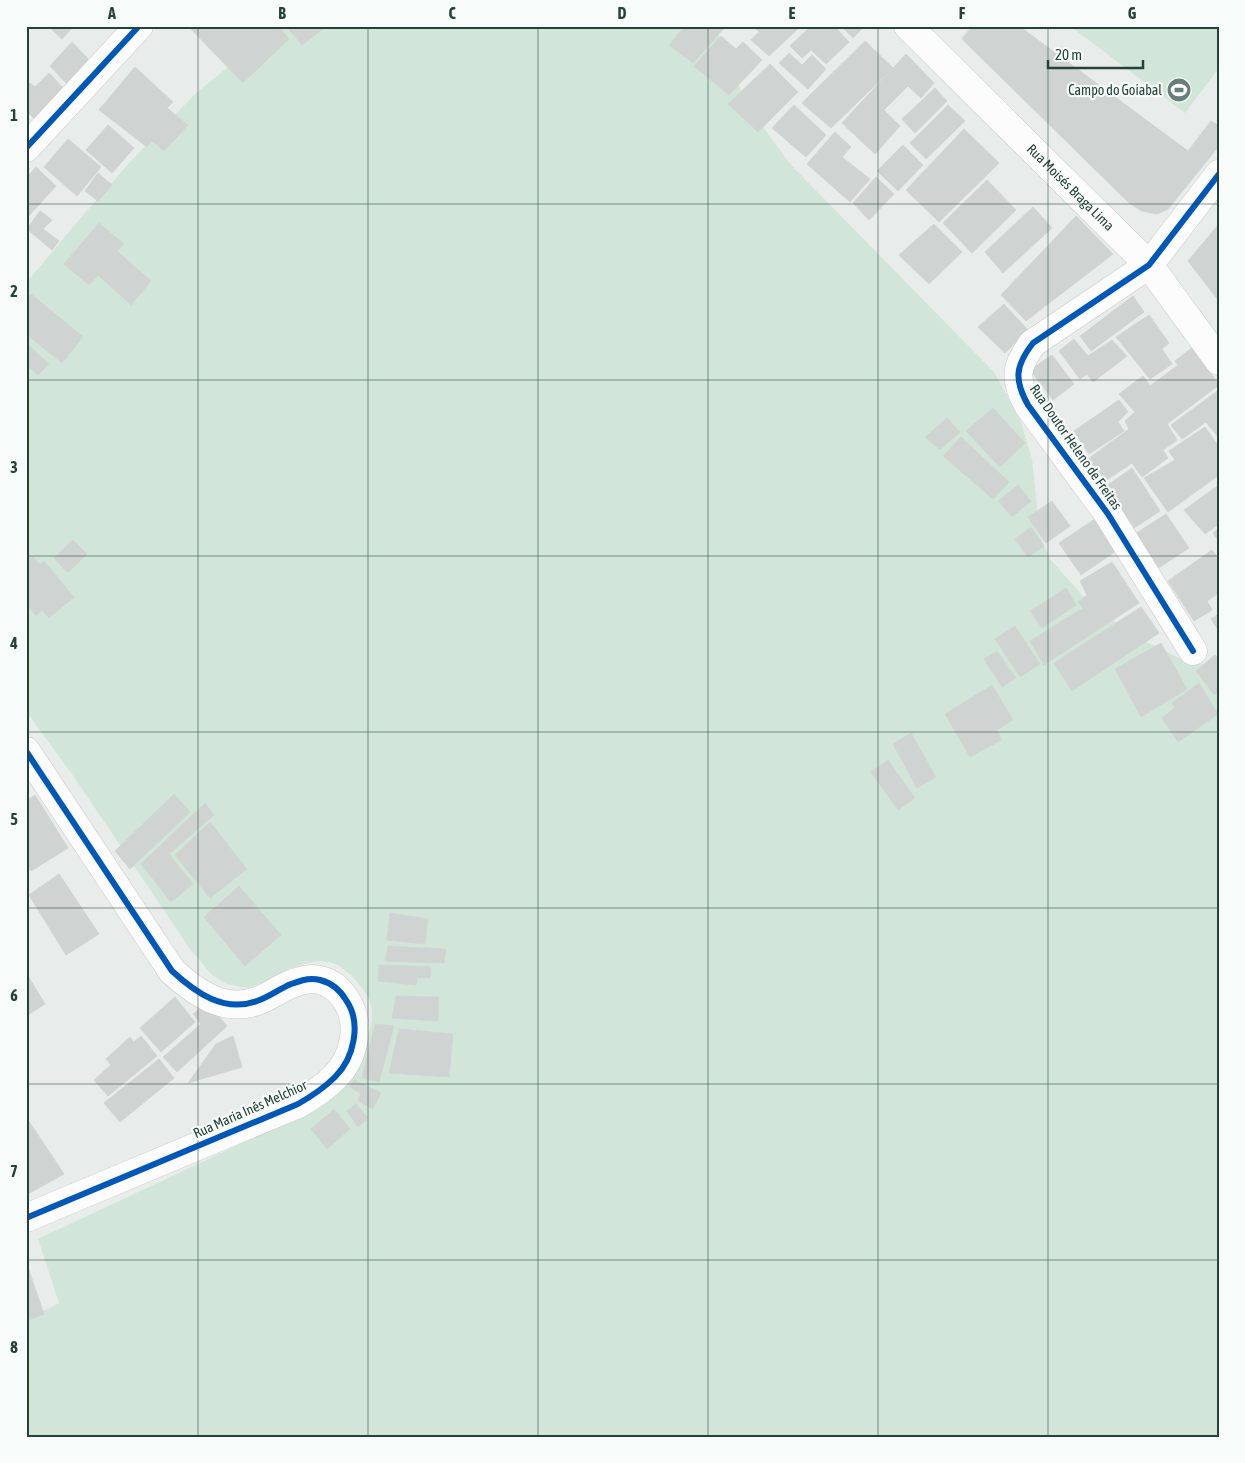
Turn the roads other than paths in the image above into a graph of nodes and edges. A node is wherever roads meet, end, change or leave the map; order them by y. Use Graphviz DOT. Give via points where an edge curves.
graph roads {
  1 [pos="139,26"];
  2 [pos="908,26"];
  3 [pos="26,148"];
  4 [pos="1219,174"];
  5 [pos="1150,264"];
  6 [pos="1219,360"];
  7 [pos="1193,650"];
  8 [pos="26,751"];
  9 [pos="26,1218"];
  1 -- 3 [label="street"];
  2 -- 5 [label="street, Rua Moisés Braga Lima"];
  4 -- 5 [label="street, Rua Doutor Heleno de Freitas"];
  5 -- 6 [label="street, Rua Moisés Braga Lima"];
  5 -- 7 [label="street, Rua Doutor Heleno de Freitas" via="1034,343 1018,370 1019,389 1108,514"];
  8 -- 9 [label="street, Rua Maria Inês Melchior" via="172,971 182,980 216,1002 232,1005 258,1001 283,987 311,978 322,980 344,997 355,1025 347,1060 337,1076 314,1095"];
}
